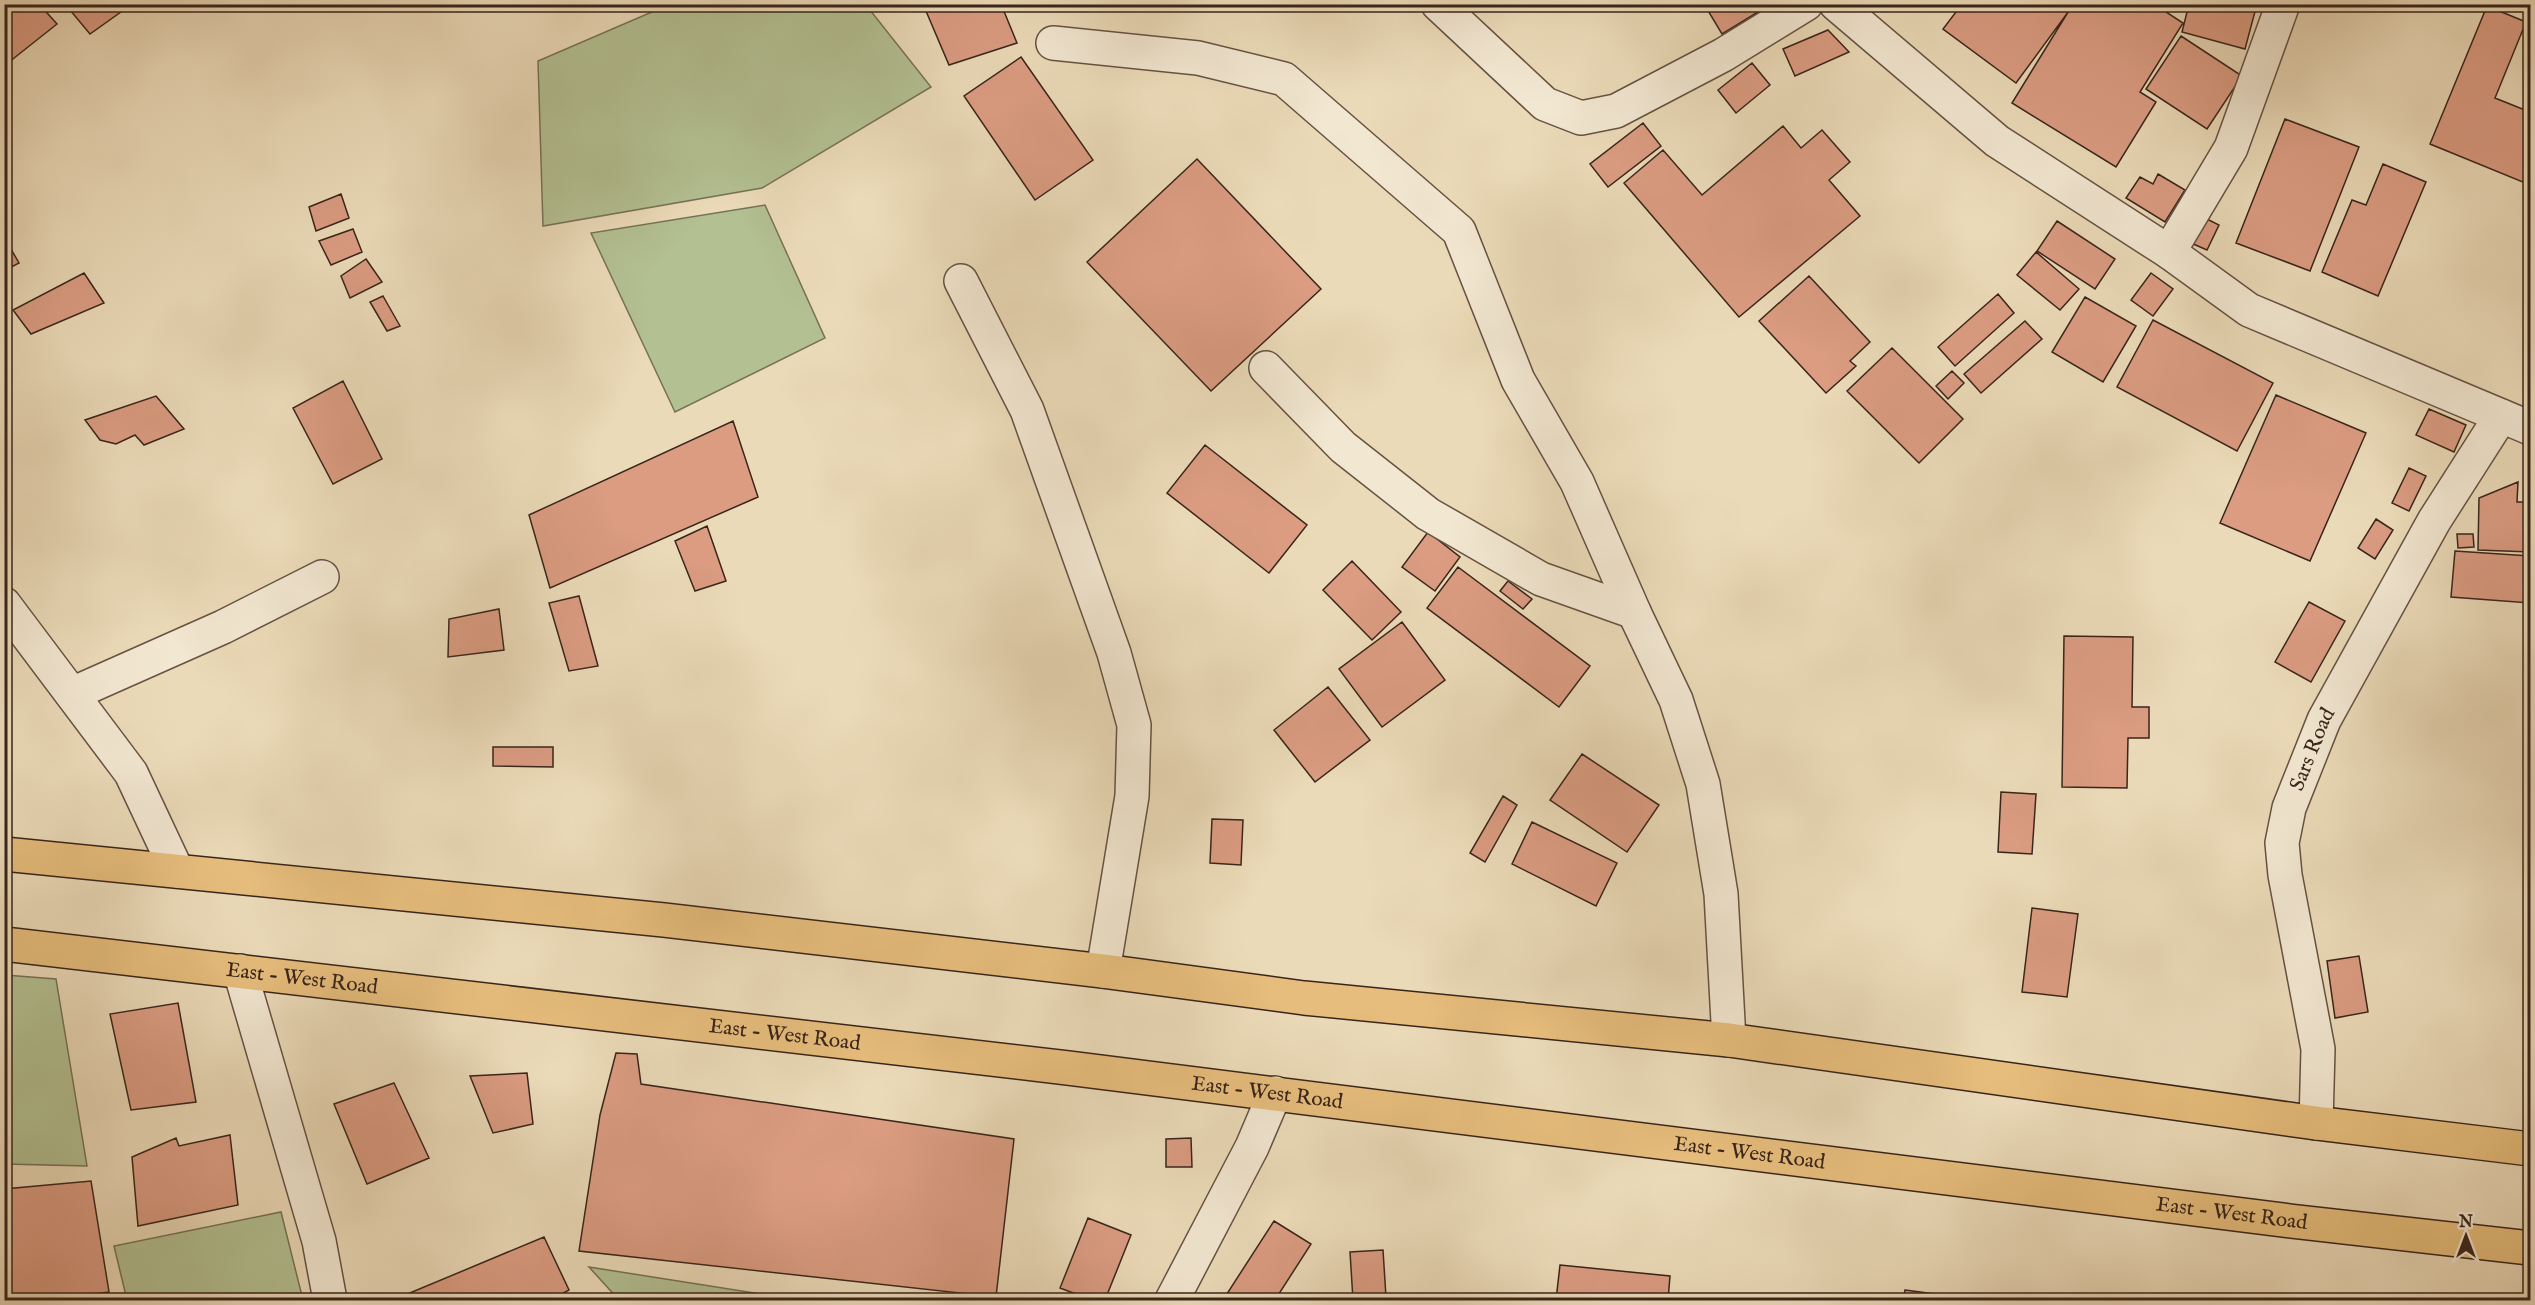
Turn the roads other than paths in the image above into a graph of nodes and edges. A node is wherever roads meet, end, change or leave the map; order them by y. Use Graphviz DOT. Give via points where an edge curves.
graph roads {
  1 [pos="1438,4"];
  2 [pos="1806,4"];
  3 [pos="1836,4"];
  4 [pos="2283,4"];
  5 [pos="1053,43"];
  6 [pos="2169,252"];
  7 [pos="961,281"];
  8 [pos="1266,368"];
  9 [pos="2516,422"];
  10 [pos="322,577"];
  11 [pos="4,604"];
  12 [pos="1634,612"];
  13 [pos="72,694"];
  14 [pos="4,854"];
  15 [pos="177,872"];
  16 [pos="4,944"];
  17 [pos="240,971"];
  18 [pos="1103,971"];
  19 [pos="1729,1040"];
  20 [pos="1275,1093"];
  21 [pos="2316,1123"];
  22 [pos="2530,1149"];
  23 [pos="2530,1248"];
  24 [pos="330,1300"];
  25 [pos="1172,1300"];
  1 -- 2 [label="street" via="1545,104 1581,118 1616,111 1723,55"];
  3 -- 6 [label="street" via="1997,141"];
  4 -- 6 [label="street" via="2231,148"];
  5 -- 12 [label="street" via="1198,58 1284,79 1459,231 1518,380 1577,482"];
  6 -- 9 [label="street" via="2249,310"];
  7 -- 18 [label="street" via="1027,410 1114,653 1134,725 1132,796"];
  8 -- 12 [label="street" via="1343,447 1428,514 1541,579"];
  9 -- 21 [label="street, Sars Road" via="2434,521 2324,720 2289,808 2282,843 2318,1049"];
  10 -- 13 [label="street" via="223,627"];
  11 -- 13 [label="street"];
  12 -- 19 [label="street" via="1676,700 1703,784 1721,894"];
  13 -- 15 [label="street" via="131,773"];
  14 -- 15 [label="main road"];
  15 -- 18 [label="main road" via="664,920"];
  16 -- 17 [label="main road, East - West Road"];
  17 -- 20 [label="main road, East - West Road"];
  17 -- 24 [label="street" via="319,1242"];
  18 -- 19 [label="main road" via="1304,998"];
  19 -- 21 [label="main road"];
  20 -- 23 [label="main road, East - West Road"];
  20 -- 25 [label="street" via="1252,1147"];
  21 -- 22 [label="main road"];
}
